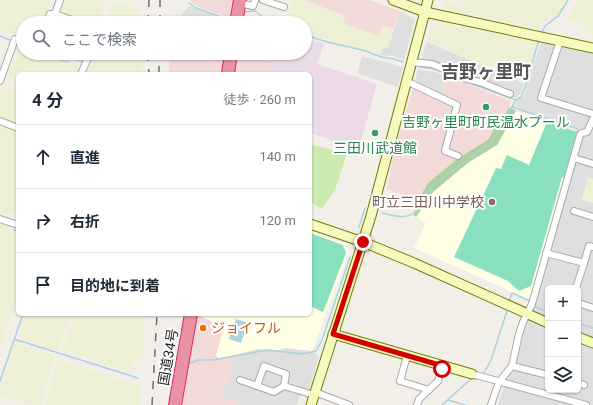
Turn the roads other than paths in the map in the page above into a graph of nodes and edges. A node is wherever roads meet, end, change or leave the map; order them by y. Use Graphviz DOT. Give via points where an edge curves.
graph roads {
  1 [pos="60,0"];
  2 [pos="255,0"];
  3 [pos="264,0"];
  4 [pos="393,0"];
  5 [pos="428,0"];
  6 [pos="240,2"];
  7 [pos="284,7"];
  8 [pos="425,12"];
  9 [pos="55,14"];
  10 [pos="49,16"];
  11 [pos="61,16"];
  12 [pos="237,16"];
  13 [pos="16,39"];
  14 [pos="560,41"];
  15 [pos="593,48"];
  16 [pos="87,60"];
  17 [pos="230,60"];
  18 [pos="411,62"];
  19 [pos="83,72"];
  20 [pos="228,72"];
  21 [pos="406,80"];
  22 [pos="0,81"];
  23 [pos="510,94"];
  24 [pos="593,114"];
  25 [pos="593,119"];
  26 [pos="0,121"];
  27 [pos="16,127"];
  28 [pos="591,131"];
  29 [pos="458,156"];
  30 [pos="574,158"];
  31 [pos="593,164"];
  32 [pos="574,211"];
  33 [pos="593,217"];
  34 [pos="0,219"];
  35 [pos="16,224"];
  36 [pos="312,225"];
  37 [pos="363,242"];
  38 [pos="593,248"];
  39 [pos="546,253"];
  40 [pos="584,263"];
  41 [pos="577,285"];
  42 [pos="581,304"];
  43 [pos="593,308"];
  44 [pos="528,314"];
  45 [pos="191,316"];
  46 [pos="545,322"];
  47 [pos="333,334"];
  48 [pos="581,338"];
  49 [pos="593,343"];
  50 [pos="407,356"];
  51 [pos="443,366"];
  52 [pos="512,366"];
  53 [pos="472,374"];
  54 [pos="545,374"];
  55 [pos="240,380"];
  56 [pos="500,382"];
  57 [pos="257,386"];
  58 [pos="284,386"];
  59 [pos="429,390"];
  60 [pos="314,394"];
  61 [pos="175,405"];
  62 [pos="311,405"];
  63 [pos="349,405"];
  64 [pos="417,405"];
  65 [pos="491,405"];
  66 [pos="586,405"];
  1 -- 9 [label="street"];
  2 -- 6 [label="street" via="253,6"];
  3 -- 7 [label="street"];
  4 -- 8 [label="street"];
  5 -- 8 [label="street"];
  6 -- 12 [label="highway"];
  8 -- 14 [label="street"];
  8 -- 18 [label="street"];
  9 -- 10 [label="street"];
  9 -- 11 [label="street"];
  13 -- 22 [label="street"];
  14 -- 15 [label="street"];
  14 -- 24 [label="street" via="542,98"];
  16 -- 19 [label="street"];
  17 -- 20 [label="highway"];
  18 -- 21 [label="street"];
  18 -- 23 [label="street" via="432,64"];
  21 -- 29 [label="street" via="457,105 445,151"];
  21 -- 37 [label="street"];
  25 -- 28 [label="street"];
  26 -- 27 [label="street"];
  28 -- 30 [label="street" via="580,135"];
  30 -- 31 [label="street"];
  30 -- 39 [label="street"];
  32 -- 33 [label="street"];
  34 -- 35 [label="street"];
  36 -- 37 [label="street"];
  37 -- 44 [label="street"];
  37 -- 47 [label="street"];
  38 -- 40 [label="street" via="589,246"];
  39 -- 40 [label="street"];
  39 -- 44 [label="street"];
  40 -- 41 [label="street"];
  42 -- 43 [label="street"];
  44 -- 46 [label="street"];
  44 -- 52 [label="street" via="519,334"];
  45 -- 61 [label="highway, 国道34号"];
  47 -- 50 [label="street"];
  47 -- 60 [label="street"];
  48 -- 49 [label="street"];
  50 -- 51 [label="street"];
  50 -- 59 [label="street" via="400,382"];
  51 -- 53 [label="street"];
  51 -- 59 [label="street" via="438,381"];
  52 -- 54 [label="street"];
  52 -- 56 [label="street"];
  53 -- 56 [label="street"];
  55 -- 57 [label="street"];
  56 -- 65 [label="street"];
  56 -- 66 [label="street"];
  57 -- 58 [label="street" via="274,392"];
  57 -- 58 [label="street" via="264,366 286,374"];
  58 -- 60 [label="street"];
  59 -- 64 [label="street" via="419,399"];
  60 -- 62 [label="street"];
  60 -- 63 [label="street"];
}
